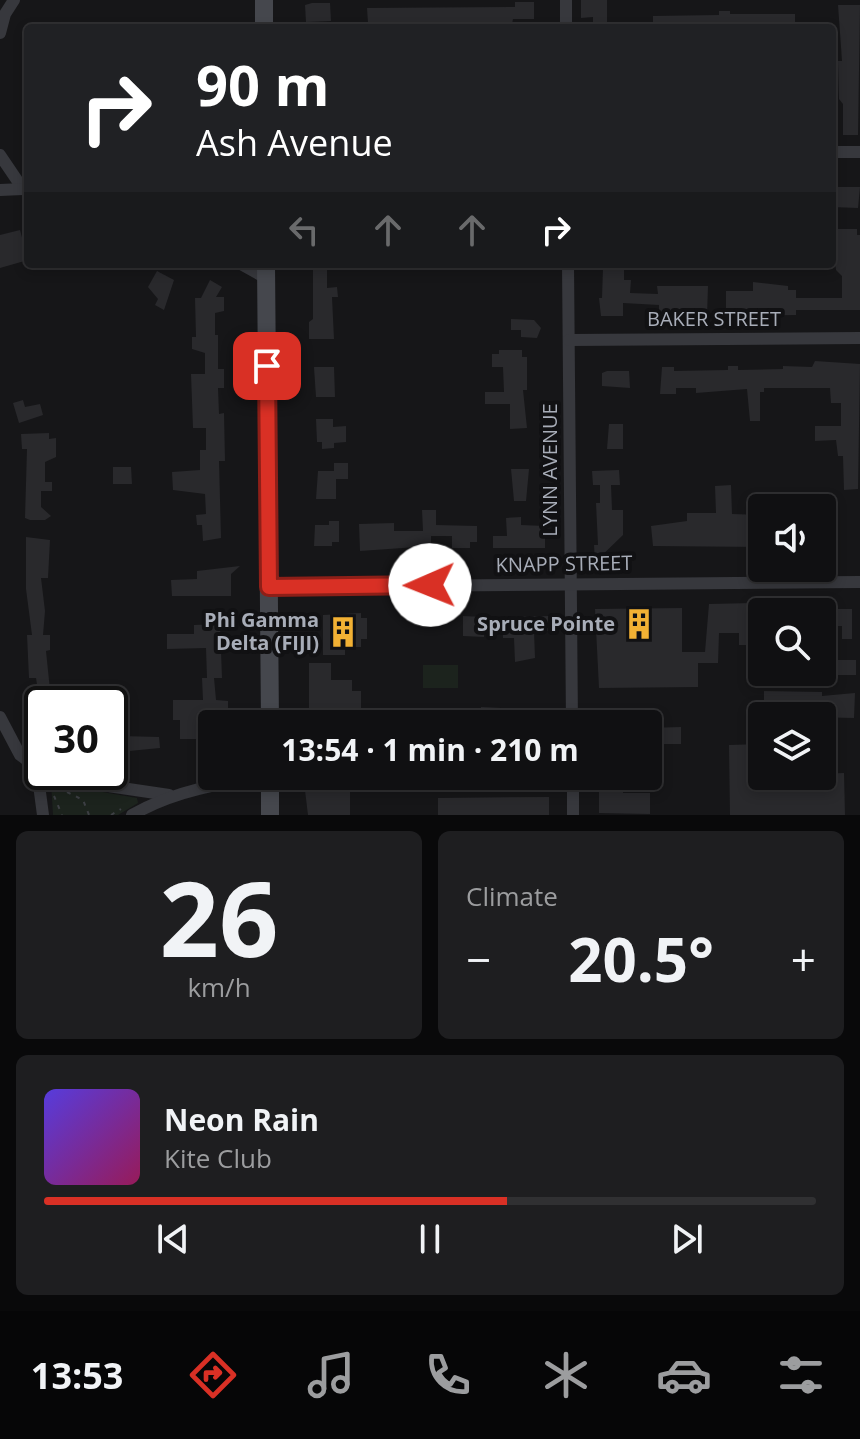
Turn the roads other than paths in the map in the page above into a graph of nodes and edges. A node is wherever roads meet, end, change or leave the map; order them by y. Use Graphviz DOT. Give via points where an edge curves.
graph roads {
  1 [pos="14,0"];
  2 [pos="566,0"];
  3 [pos="566,24"];
  4 [pos="0,33"];
  5 [pos="836,152"];
  6 [pos="860,152"];
  7 [pos="0,155"];
  8 [pos="24,188"];
  9 [pos="24,189"];
  10 [pos="0,190"];
  11 [pos="568,268"];
  12 [pos="266,271"];
  13 [pos="860,338"];
  14 [pos="569,340"];
  15 [pos="860,582"];
  16 [pos="570,583"];
  17 [pos="269,587"];
  18 [pos="270,710"];
  19 [pos="572,710"];
  20 [pos="0,717"];
  21 [pos="24,755"];
  22 [pos="128,789"];
  23 [pos="41,790"];
  24 [pos="198,790"];
  25 [pos="270,790"];
  26 [pos="573,790"];
  27 [pos="172,796"];
  28 [pos="129,812"];
  29 [pos="43,815"];
  30 [pos="270,815"];
  31 [pos="573,815"];
  1 -- 4 [label="street"];
  2 -- 3 [label="street"];
  5 -- 6 [label="street"];
  7 -- 8 [label="street"];
  9 -- 10 [label="street"];
  11 -- 14 [label="street, LYNN AVENUE"];
  12 -- 17 [label="street"];
  13 -- 14 [label="street, BAKER STREET"];
  14 -- 16 [label="street, LYNN AVENUE"];
  15 -- 16 [label="street, KNAPP STREET"];
  16 -- 17 [label="street, KNAPP STREET"];
  16 -- 19 [label="street, LYNN AVENUE"];
  17 -- 18 [label="street"];
  20 -- 21 [label="street"];
  22 -- 27 [label="street"];
  23 -- 29 [label="street"];
  24 -- 27 [label="street"];
  25 -- 30 [label="street"];
  26 -- 31 [label="street"];
  27 -- 28 [label="street"];
}
